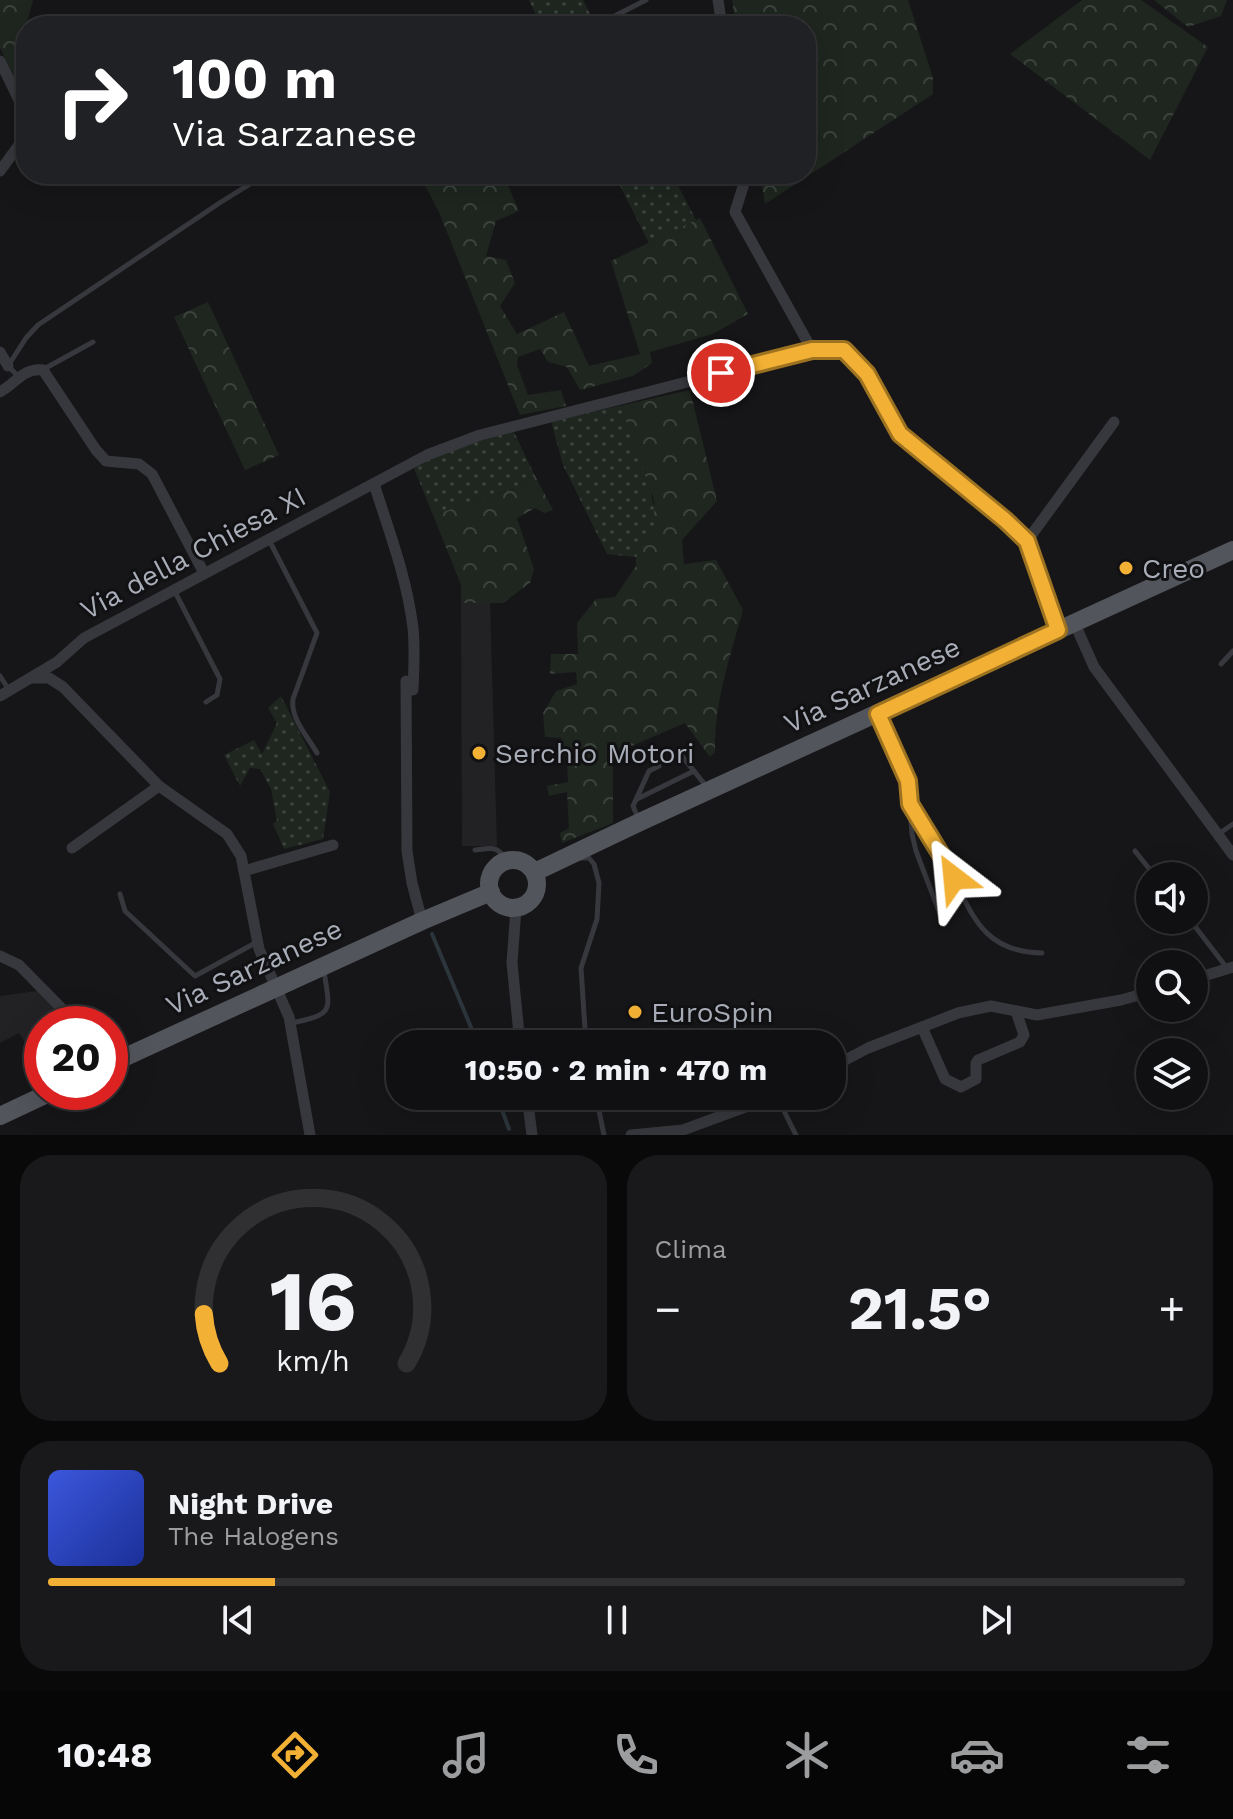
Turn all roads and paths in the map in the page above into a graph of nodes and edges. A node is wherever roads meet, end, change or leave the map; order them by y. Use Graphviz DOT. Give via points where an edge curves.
graph roads {
  1 [pos="646,0"];
  2 [pos="615,16"];
  3 [pos="0,61"];
  4 [pos="16,94"];
  5 [pos="16,149"];
  6 [pos="0,171"];
  7 [pos="250,184"];
  8 [pos="744,184"];
  9 [pos="93,342"];
  10 [pos="812,350"];
  11 [pos="0,352"];
  12 [pos="8,366"];
  13 [pos="43,370"];
  14 [pos="18,376"];
  15 [pos="0,392"];
  16 [pos="1114,422"];
  17 [pos="374,484"];
  18 [pos="269,539"];
  19 [pos="1027,541"];
  20 [pos="1233,550"];
  21 [pos="204,573"];
  22 [pos="173,589"];
  23 [pos="1066,626"];
  24 [pos="1233,651"];
  25 [pos="1221,664"];
  26 [pos="0,676"];
  27 [pos="31,678"];
  28 [pos="406,681"];
  29 [pos="5,694"];
  30 [pos="413,698"];
  31 [pos="206,702"];
  32 [pos="878,714"];
  33 [pos="317,753"];
  34 [pos="672,760"];
  35 [pos="659,766"];
  36 [pos="694,771"];
  37 [pos="159,786"];
  38 [pos="709,790"];
  39 [pos="637,799"];
  40 [pos="910,804"];
  41 [pos="640,822"];
  42 [pos="1233,824"];
  43 [pos="1219,834"];
  44 [pos="333,845"];
  45 [pos="72,848"];
  46 [pos="475,850"];
  47 [pos="1135,851"];
  48 [pos="1233,855"];
  49 [pos="507,860"];
  50 [pos="1144,862"];
  51 [pos="541,869"];
  52 [pos="244,871"];
  53 [pos="491,892"];
  54 [pos="120,894"];
  55 [pos="516,908"];
  56 [pos="940,914"];
  57 [pos="422,921"];
  58 [pos="1202,934"];
  59 [pos="258,942"];
  60 [pos="1042,953"];
  61 [pos="0,956"];
  62 [pos="323,966"];
  63 [pos="1230,968"];
  64 [pos="1208,975"];
  65 [pos="277,987"];
  66 [pos="1136,996"];
  67 [pos="59,1006"];
  68 [pos="1016,1011"];
  69 [pos="290,1023"];
  70 [pos="922,1027"];
  71 [pos="519,1030"];
  72 [pos="585,1030"];
  73 [pos="128,1054"];
  74 [pos="846,1060"];
  75 [pos="24,1105"];
  76 [pos="529,1110"];
  77 [pos="599,1110"];
  78 [pos="738,1110"];
  79 [pos="783,1110"];
  80 [pos="0,1116"];
  81 [pos="310,1135"];
  82 [pos="532,1135"];
  83 [pos="604,1135"];
  84 [pos="631,1135"];
  85 [pos="796,1135"];
  1 -- 2 [label="lane"];
  3 -- 4 [label="street"];
  5 -- 6 [label="street"];
  7 -- 12 [label="lane" via="38,325"];
  8 -- 10 [label="street" via="735,212"];
  9 -- 13 [label="lane"];
  10 -- 17 [label="street, Via della Chiesa XI" via="480,435 427,455"];
  10 -- 19 [label="street" via="844,350 867,374 900,434"];
  11 -- 12 [label="street"];
  12 -- 14 [label="lane"];
  13 -- 14 [label="street"];
  13 -- 21 [label="street" via="106,461 139,464 152,474"];
  14 -- 15 [label="street"];
  16 -- 19 [label="street"];
  17 -- 18 [label="street, Via della Chiesa XI"];
  17 -- 30 [label="street" via="408,595 414,631"];
  18 -- 21 [label="street, Via della Chiesa XI"];
  18 -- 33 [label="lane" via="317,633 292,707"];
  19 -- 23 [label="street"];
  20 -- 23 [label="main road, Via Sarzanese"];
  21 -- 22 [label="street, Via della Chiesa XI"];
  22 -- 27 [label="street, Via della Chiesa XI" via="84,638"];
  22 -- 31 [label="lane" via="220,679 217,695"];
  23 -- 32 [label="main road, Via Sarzanese"];
  23 -- 43 [label="street"];
  24 -- 25 [label="lane"];
  26 -- 29 [label="lane"];
  27 -- 29 [label="street, Via della Chiesa XI"];
  27 -- 37 [label="street" via="49,678 63,687"];
  28 -- 57 [label="street" via="407,851"];
  32 -- 38 [label="main road, Via Sarzanese"];
  32 -- 40 [label="lane" via="908,781"];
  34 -- 36 [label="lane" via="682,756"];
  35 -- 39 [label="lane" via="649,771"];
  36 -- 38 [label="lane"];
  36 -- 39 [label="lane"];
  37 -- 45 [label="street"];
  37 -- 52 [label="street" via="227,834"];
  38 -- 41 [label="main road, Via Sarzanese"];
  39 -- 41 [label="lane" via="633,806"];
  40 -- 56 [label="lane" via="916,851"];
  40 -- 60 [label="lane" via="980,927 1012,949"];
  41 -- 51 [label="main road, Via Sarzanese"];
  42 -- 43 [label="lane"];
  43 -- 48 [label="street"];
  44 -- 52 [label="street"];
  46 -- 49 [label="lane" via="494,848"];
  47 -- 50 [label="lane"];
  49 -- 51 [label="main road"];
  49 -- 53 [label="main road" via="494,870"];
  51 -- 55 [label="main road" via="535,895"];
  51 -- 72 [label="lane" via="573,859 589,858 594,864 597,919 581,968"];
  52 -- 59 [label="street"];
  53 -- 55 [label="main road" via="501,904"];
  53 -- 57 [label="main road, Via Sarzanese"];
  54 -- 59 [label="lane" via="125,911 195,976"];
  55 -- 71 [label="street" via="512,963"];
  57 -- 62 [label="main road, Via Sarzanese"];
  58 -- 63 [label="lane"];
  59 -- 65 [label="street"];
  61 -- 67 [label="street" via="19,965"];
  62 -- 65 [label="main road, Via Sarzanese"];
  62 -- 69 [label="lane" via="327,1010"];
  63 -- 64 [label="street"];
  65 -- 69 [label="street"];
  65 -- 73 [label="main road, Via Sarzanese"];
  66 -- 68 [label="street" via="1037,1015"];
  68 -- 70 [label="street" via="991,1006"];
  68 -- 70 [label="street" via="1024,1035 1020,1042 978,1060 976,1079 961,1087 945,1079"];
  69 -- 81 [label="street"];
  70 -- 74 [label="street"];
  75 -- 80 [label="main road"];
  76 -- 82 [label="street"];
  77 -- 83 [label="lane"];
  78 -- 84 [label="street" via="683,1130"];
  79 -- 85 [label="lane"];
}
